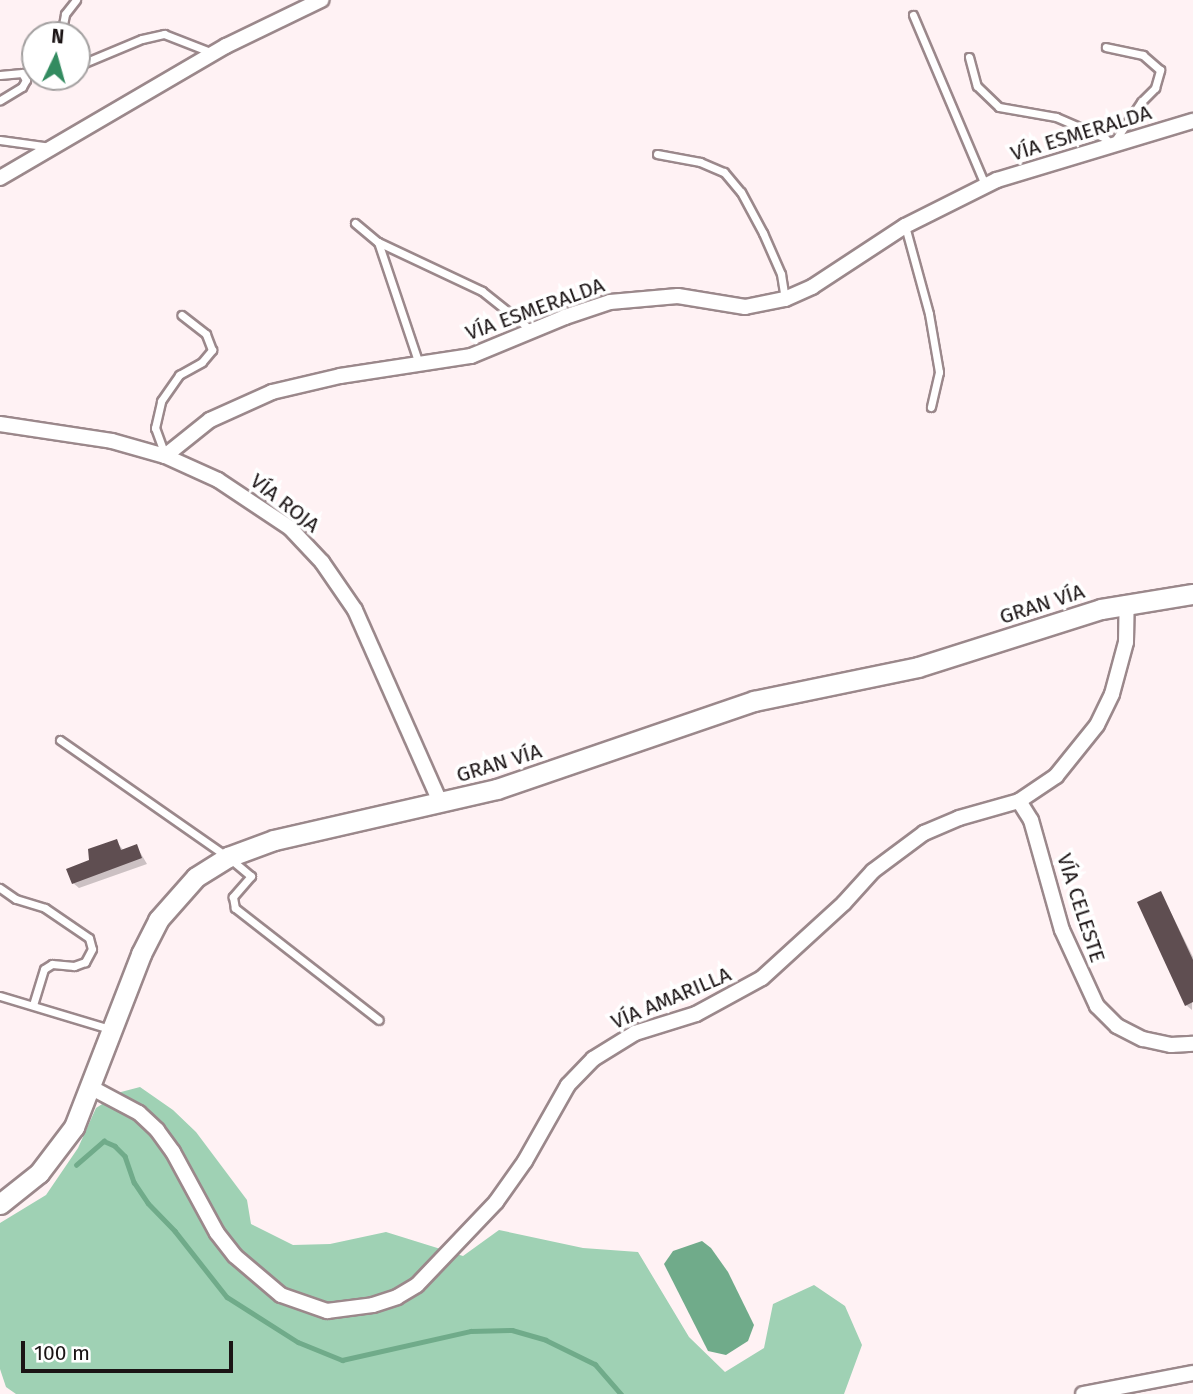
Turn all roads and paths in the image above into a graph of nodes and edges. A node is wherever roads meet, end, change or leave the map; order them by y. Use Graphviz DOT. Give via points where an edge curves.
graph roads {
  1 [pos="76,0"];
  2 [pos="321,0"];
  3 [pos="913,15"];
  4 [pos="64,21"];
  5 [pos="1106,47"];
  6 [pos="214,53"];
  7 [pos="969,57"];
  8 [pos="91,60"];
  9 [pos="0,75"];
  10 [pos="0,100"];
  11 [pos="1193,121"];
  12 [pos="0,140"];
  13 [pos="1112,145"];
  14 [pos="55,147"];
  15 [pos="657,154"];
  16 [pos="0,178"];
  17 [pos="985,185"];
  18 [pos="355,223"];
  19 [pos="905,226"];
  20 [pos="378,242"];
  21 [pos="785,299"];
  22 [pos="182,315"];
  23 [pos="532,331"];
  24 [pos="419,364"];
  25 [pos="932,407"];
  26 [pos="0,424"];
  27 [pos="165,456"];
  28 [pos="1193,594"];
  29 [pos="1127,603"];
  30 [pos="60,740"];
  31 [pos="1019,801"];
  32 [pos="441,804"];
  33 [pos="228,857"];
  34 [pos="0,888"];
  35 [pos="0,996"];
  36 [pos="33,1004"];
  37 [pos="379,1020"];
  38 [pos="112,1030"];
  39 [pos="1193,1044"];
  40 [pos="92,1088"];
  41 [pos="0,1204"];
  42 [pos="1193,1373"];
  43 [pos="1083,1394"];
  1 -- 4 [label="lane"];
  2 -- 6 [label="street"];
  3 -- 17 [label="lane"];
  5 -- 13 [label="lane" via="1143,55 1160,70 1155,88"];
  6 -- 8 [label="lane" via="164,34"];
  6 -- 14 [label="street"];
  7 -- 13 [label="lane" via="976,86 999,107 1056,117"];
  9 -- 10 [label="lane" via="22,74 26,80"];
  11 -- 13 [label="street, VÍA ESMERALDA"];
  12 -- 14 [label="lane"];
  13 -- 17 [label="street, VÍA ESMERALDA"];
  14 -- 16 [label="street"];
  15 -- 21 [label="lane" via="724,172 741,192 763,233 781,274"];
  17 -- 19 [label="street, VÍA ESMERALDA"];
  18 -- 20 [label="lane"];
  19 -- 21 [label="street, VÍA ESMERALDA" via="812,287"];
  19 -- 25 [label="lane" via="939,372"];
  20 -- 23 [label="lane" via="481,291"];
  20 -- 24 [label="lane"];
  21 -- 23 [label="street, VÍA ESMERALDA" via="745,307 690,297 633,298 587,308"];
  22 -- 27 [label="lane" via="206,334 212,350 202,362 179,375 161,401 155,428"];
  23 -- 24 [label="street, VÍA ESMERALDA" via="471,356"];
  24 -- 27 [label="street, VÍA ESMERALDA" via="340,376 251,399 210,420"];
  26 -- 27 [label="street, VÍA ROJA" via="113,441"];
  27 -- 32 [label="street, VÍA ROJA" via="268,510 322,562 355,610"];
  28 -- 29 [label="main road, GRAN VÍA"];
  29 -- 31 [label="street, VÍA AMARILLA" via="1123,660 1101,717 1056,776"];
  29 -- 32 [label="main road, GRAN VÍA" via="918,667 743,704 549,772"];
  30 -- 33 [label="lane"];
  31 -- 39 [label="street, VÍA CELESTE" via="1031,820 1062,930 1097,1006 1117,1026 1143,1039"];
  31 -- 40 [label="street, VÍA AMARILLA" via="959,818 916,838 873,871 762,978 718,1004 620,1040 593,1059 568,1085 525,1161 478,1223 417,1285 373,1305 327,1311 281,1295 258,1278 217,1233 157,1130 139,1113"];
  32 -- 33 [label="main road, GRAN VÍA" via="274,840"];
  33 -- 37 [label="lane" via="251,876 233,897 235,908"];
  33 -- 38 [label="main road, GRAN VÍA" via="196,877 158,920"];
  34 -- 36 [label="lane" via="16,899 45,908 89,938 92,949 85,962 52,964 44,969"];
  35 -- 36 [label="lane"];
  36 -- 38 [label="lane"];
  38 -- 40 [label="main road, GRAN VÍA"];
  40 -- 41 [label="main road, GRAN VÍA" via="53,1158"];
  42 -- 43 [label="street"];
}
